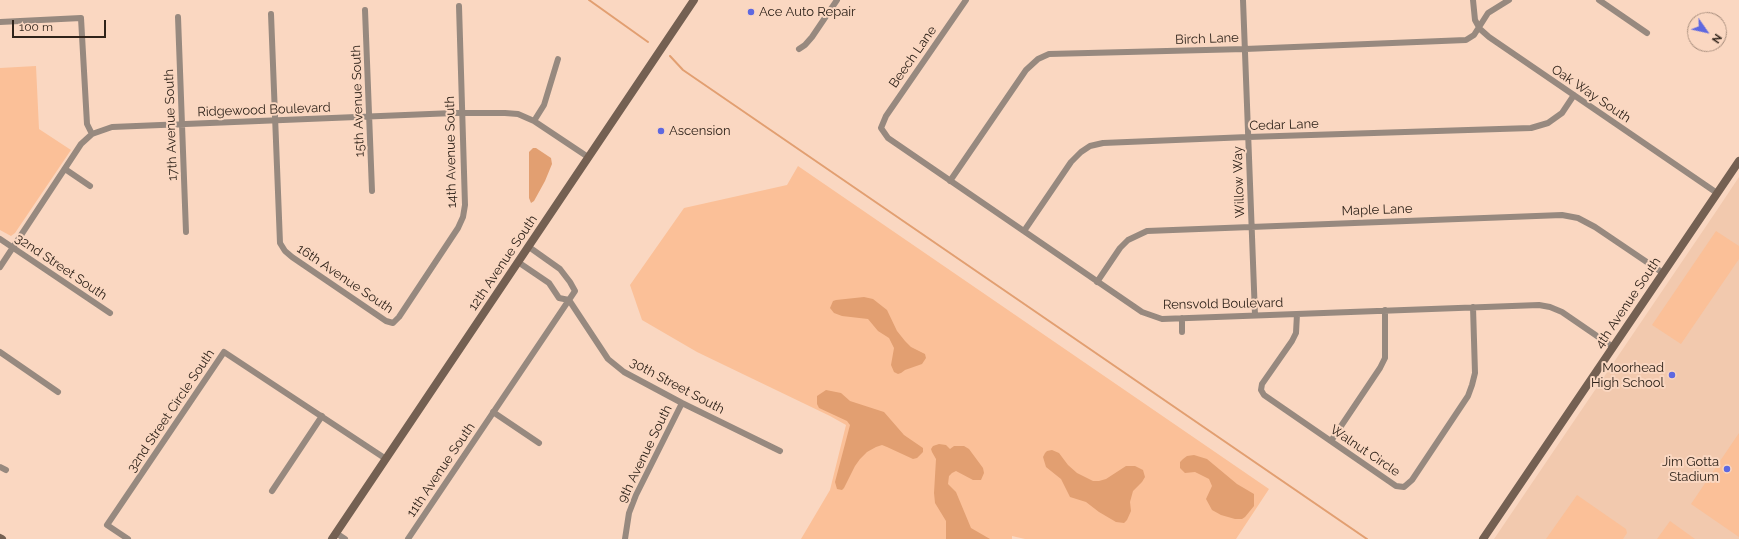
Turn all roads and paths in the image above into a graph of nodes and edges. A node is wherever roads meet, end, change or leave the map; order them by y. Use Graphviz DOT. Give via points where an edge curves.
graph roads {
  1 [pos="694,0"];
  2 [pos="837,0"];
  3 [pos="966,0"];
  4 [pos="1243,0"];
  5 [pos="1473,0"];
  6 [pos="1509,0"];
  7 [pos="1599,0"];
  8 [pos="459,6"];
  9 [pos="365,10"];
  10 [pos="271,14"];
  11 [pos="178,17"];
  12 [pos="0,22"];
  13 [pos="1480,28"];
  14 [pos="1647,33"];
  15 [pos="1245,49"];
  16 [pos="798,50"];
  17 [pos="558,59"];
  18 [pos="1574,95"];
  19 [pos="462,113"];
  20 [pos="369,117"];
  21 [pos="275,121"];
  22 [pos="534,121"];
  23 [pos="182,125"];
  24 [pos="881,128"];
  25 [pos="92,134"];
  26 [pos="1248,137"];
  27 [pos="588,157"];
  28 [pos="1739,161"];
  29 [pos="65,169"];
  30 [pos="950,181"];
  31 [pos="90,186"];
  32 [pos="372,191"];
  33 [pos="1717,193"];
  34 [pos="1251,226"];
  35 [pos="1024,231"];
  36 [pos="186,232"];
  37 [pos="0,239"];
  38 [pos="529,247"];
  39 [pos="13,248"];
  40 [pos="518,262"];
  41 [pos="0,267"];
  42 [pos="1663,273"];
  43 [pos="1097,282"];
  44 [pos="569,300"];
  45 [pos="1473,307"];
  46 [pos="1385,310"];
  47 [pos="110,313"];
  48 [pos="1297,314"];
  49 [pos="1255,315"];
  50 [pos="1182,318"];
  51 [pos="393,323"];
  52 [pos="1182,332"];
  53 [pos="1613,347"];
  54 [pos="0,352"];
  55 [pos="58,392"];
  56 [pos="682,403"];
  57 [pos="493,412"];
  58 [pos="322,416"];
  59 [pos="1331,441"];
  60 [pos="539,443"];
  61 [pos="780,451"];
  62 [pos="386,458"];
  63 [pos="272,491"];
  64 [pos="334,536"];
  65 [pos="128,539"];
  66 [pos="345,539"];
  67 [pos="408,539"];
  68 [pos="625,539"];
  69 [pos="1483,539"];
  1 -- 27 [label="street, 12th Avenue South"];
  2 -- 16 [label="street" via="806,45"];
  3 -- 24 [label="street, Beech Lane" via="886,116"];
  4 -- 15 [label="street, Willow Way"];
  5 -- 13 [label="street" via="1475,20"];
  6 -- 13 [label="street, Birch Lane" via="1488,13"];
  7 -- 14 [label="street"];
  8 -- 19 [label="street, 14th Avenue South"];
  9 -- 20 [label="street, 15th Avenue South"];
  10 -- 21 [label="street, 16th Avenue South"];
  11 -- 23 [label="street, 17th Avenue South"];
  12 -- 25 [label="street" via="81,18 87,124"];
  13 -- 15 [label="street, Birch Lane" via="1466,40"];
  13 -- 18 [label="street, Oak Way South" via="1489,37"];
  15 -- 26 [label="street, Willow Way"];
  15 -- 30 [label="street, Birch Lane" via="1049,54 1038,59 1026,70"];
  17 -- 22 [label="street" via="544,105"];
  18 -- 26 [label="street, Cedar Lane" via="1562,113 1548,123 1531,128"];
  18 -- 33 [label="street, Oak Way South"];
  19 -- 20 [label="street, Ridgewood Boulevard"];
  19 -- 22 [label="street, Ridgewood Boulevard" via="518,114"];
  19 -- 51 [label="street, 14th Avenue South" via="465,205 463,217"];
  20 -- 21 [label="street, Ridgewood Boulevard"];
  20 -- 32 [label="street, 15th Avenue South"];
  21 -- 23 [label="street, Ridgewood Boulevard"];
  21 -- 51 [label="street, 16th Avenue South" via="279,232 280,243 285,252 386,321"];
  22 -- 27 [label="street, Ridgewood Boulevard"];
  23 -- 25 [label="street, Ridgewood Boulevard" via="112,127"];
  23 -- 36 [label="street, 17th Avenue South"];
  24 -- 30 [label="street, Rensvold Boulevard" via="888,138"];
  25 -- 29 [label="street, Ridgewood Boulevard" via="81,144"];
  26 -- 34 [label="street, Willow Way"];
  26 -- 35 [label="street, Cedar Lane" via="1090,146 1071,162"];
  27 -- 38 [label="street, 12th Avenue South"];
  28 -- 33 [label="street, 4th Avenue South"];
  29 -- 31 [label="street"];
  29 -- 39 [label="street, Ridgewood Boulevard"];
  30 -- 35 [label="street, Rensvold Boulevard"];
  33 -- 42 [label="street, 4th Avenue South"];
  34 -- 42 [label="street, Maple Lane" via="1562,215 1578,218 1595,227"];
  34 -- 43 [label="street, Maple Lane" via="1147,231 1137,234 1120,248"];
  34 -- 49 [label="street, Willow Way"];
  35 -- 43 [label="street, Rensvold Boulevard"];
  37 -- 39 [label="street, 32nd Street South"];
  38 -- 40 [label="street, 12th Avenue South"];
  38 -- 44 [label="street" via="560,268 575,291"];
  39 -- 41 [label="street, Ridgewood Boulevard"];
  39 -- 47 [label="street, 32nd Street South"];
  40 -- 44 [label="street, 30th Street South" via="549,283 559,298"];
  40 -- 62 [label="street, 12th Avenue South"];
  42 -- 53 [label="street, 4th Avenue South"];
  43 -- 50 [label="street, Rensvold Boulevard" via="1142,312 1162,319"];
  44 -- 56 [label="street, 30th Street South" via="608,359 624,372"];
  44 -- 57 [label="street, 11th Avenue South"];
  45 -- 46 [label="street, Rensvold Boulevard"];
  45 -- 53 [label="street, Rensvold Boulevard" via="1550,306"];
  45 -- 59 [label="street, Walnut Circle" via="1475,373 1472,385 1464,403 1412,480 1404,487 1396,486"];
  46 -- 48 [label="street, Rensvold Boulevard"];
  46 -- 59 [label="street" via="1385,358"];
  48 -- 49 [label="street, Rensvold Boulevard"];
  48 -- 59 [label="street, Walnut Circle" via="1296,333 1262,384 1261,390 1264,395"];
  49 -- 50 [label="street, Rensvold Boulevard"];
  50 -- 52 [label="street"];
  53 -- 69 [label="street, 4th Avenue South"];
  54 -- 55 [label="street"];
  56 -- 61 [label="street, 30th Street South"];
  56 -- 68 [label="street, 9th Avenue South" via="636,494 629,513"];
  57 -- 60 [label="street"];
  57 -- 67 [label="street, 11th Avenue South"];
  58 -- 62 [label="street, 32nd Street Circle South"];
  58 -- 63 [label="street"];
  58 -- 65 [label="street, 32nd Street Circle South" via="224,352 108,525"];
  62 -- 64 [label="street, 12th Avenue South"];
  64 -- 66 [label="street"];
}
